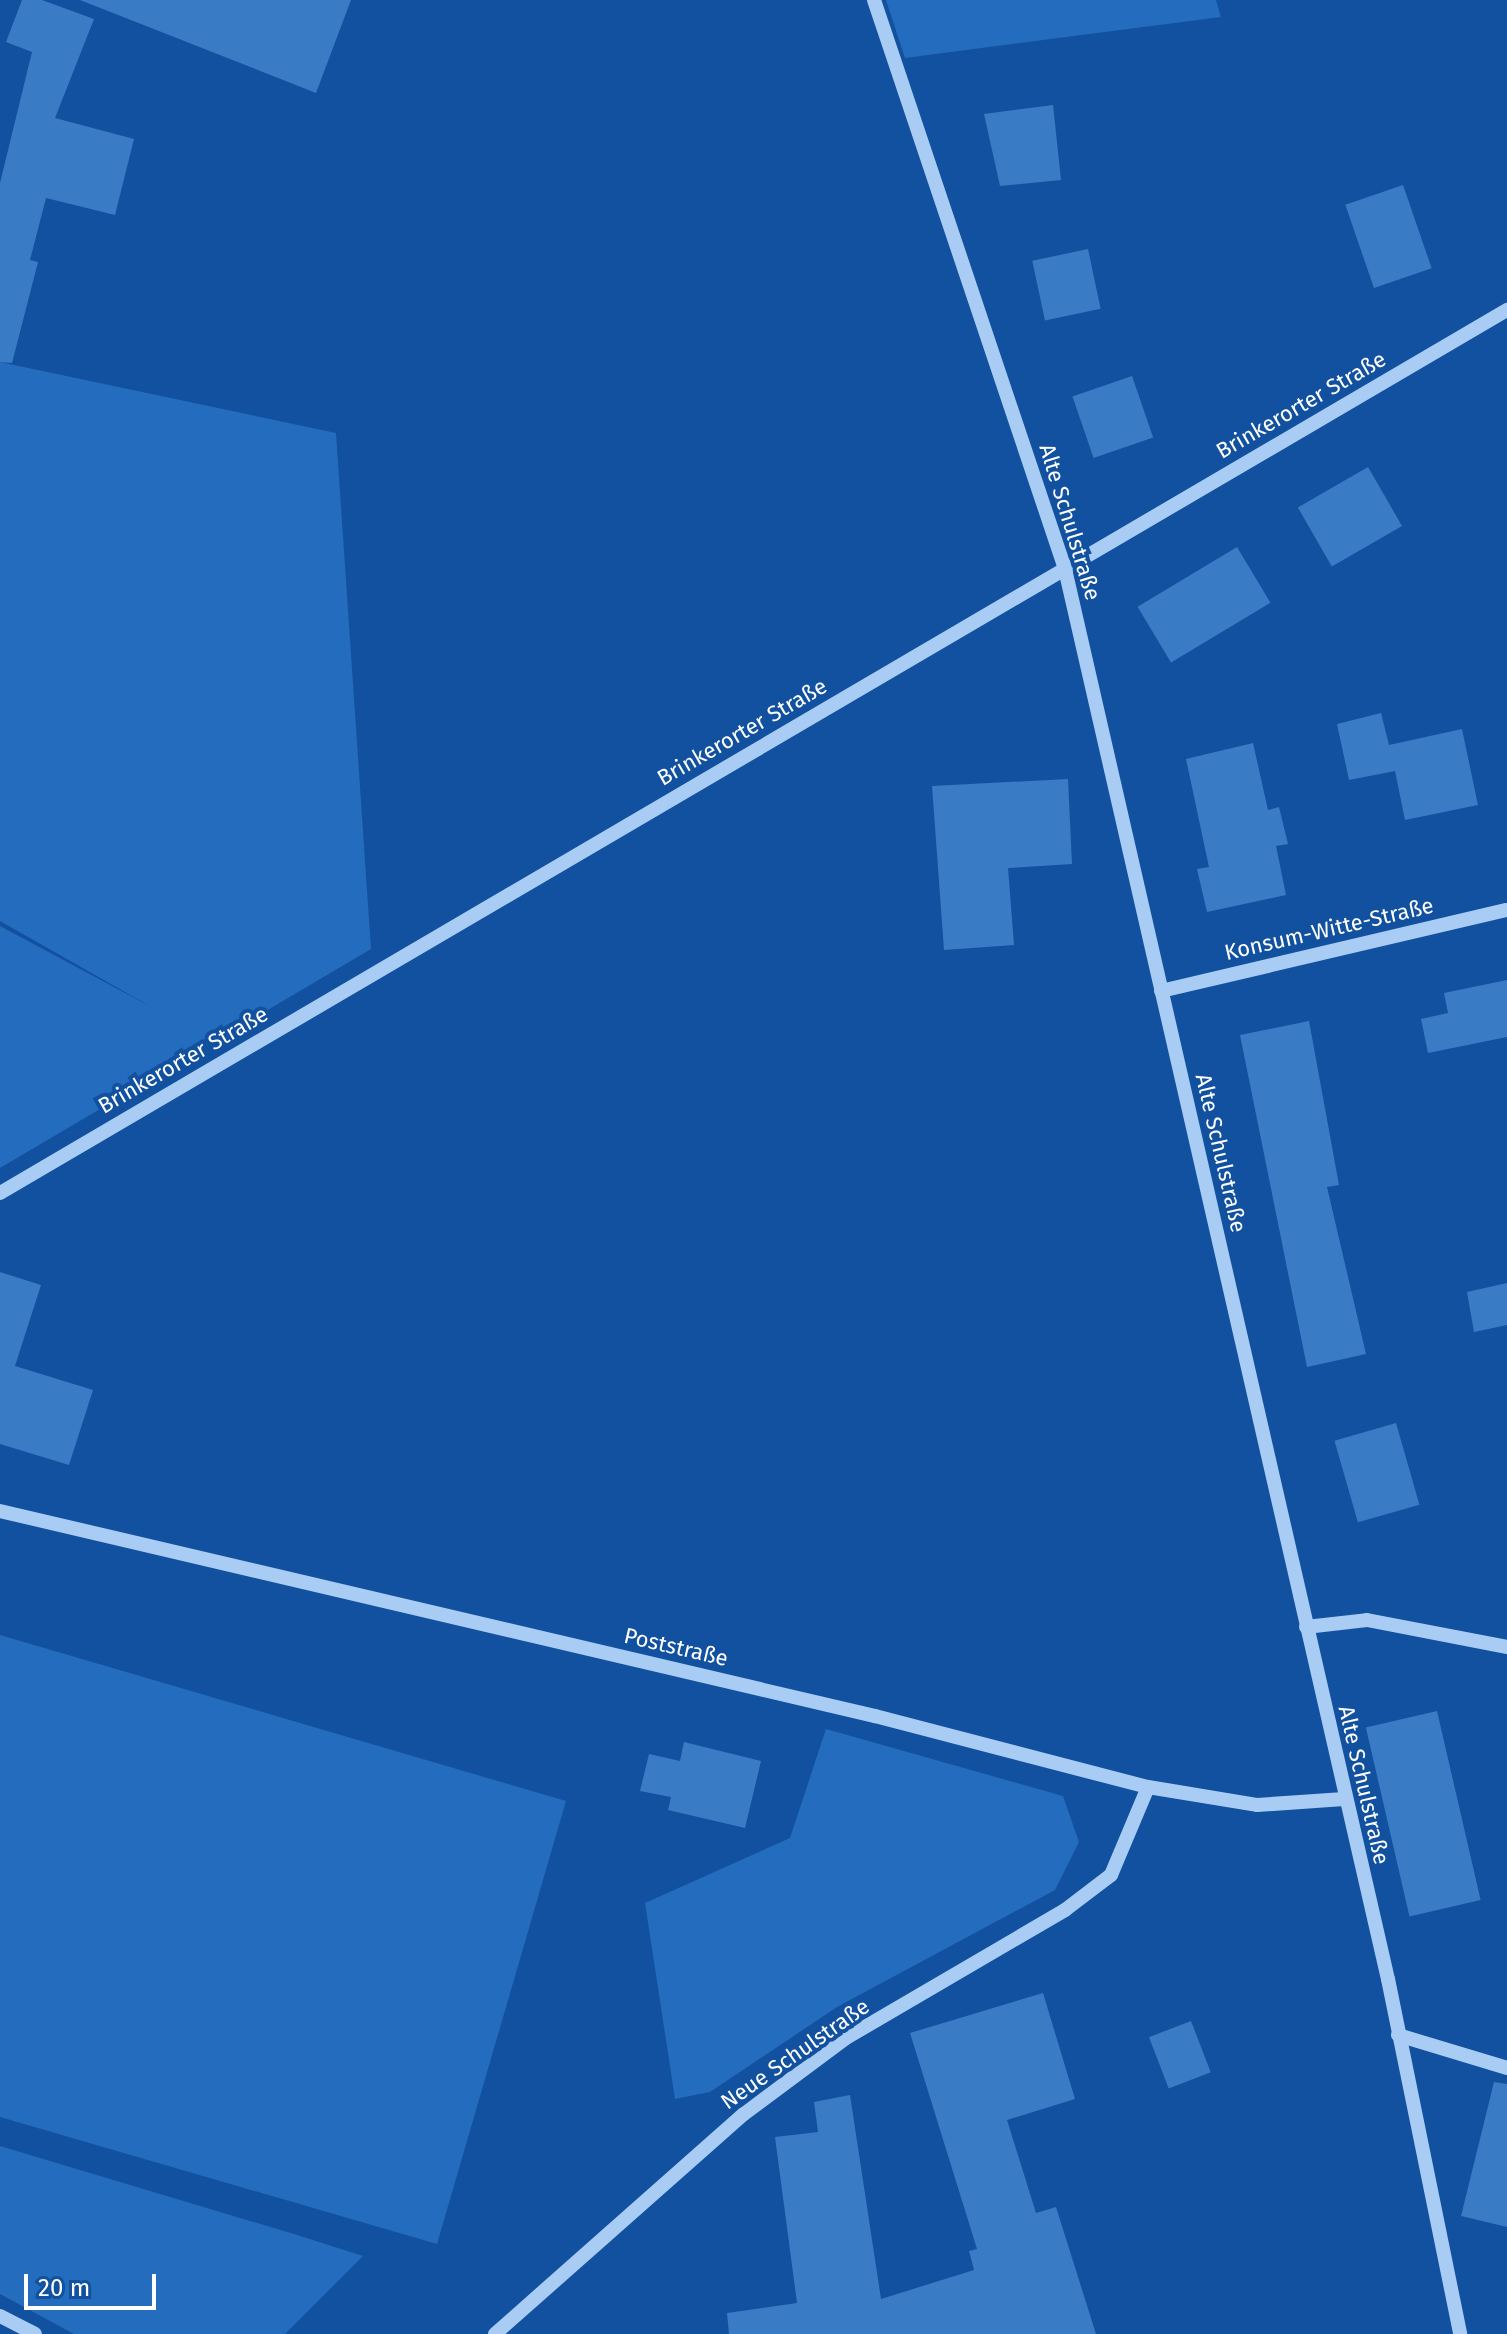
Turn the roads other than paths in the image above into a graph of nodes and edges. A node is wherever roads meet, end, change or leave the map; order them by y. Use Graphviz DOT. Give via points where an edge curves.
graph roads {
  1 [pos="874,0"];
  2 [pos="1507,310"];
  3 [pos="1065,569"];
  4 [pos="1507,910"];
  5 [pos="1161,991"];
  6 [pos="0,1193"];
  7 [pos="0,1511"];
  8 [pos="1306,1627"];
  9 [pos="1507,1647"];
  10 [pos="1148,1787"];
  11 [pos="1344,1799"];
  12 [pos="1398,2035"];
  13 [pos="1507,2068"];
  14 [pos="0,2316"];
  15 [pos="35,2334"];
  16 [pos="495,2334"];
  17 [pos="1460,2334"];
  1 -- 3 [label="street, Alte Schulstraße"];
  2 -- 3 [label="street, Brinkerorter Straße"];
  3 -- 5 [label="street, Alte Schulstraße"];
  3 -- 6 [label="street, Brinkerorter Straße"];
  4 -- 5 [label="street, Konsum-Witte-Straße"];
  5 -- 8 [label="street, Alte Schulstraße"];
  7 -- 10 [label="street, Poststraße" via="875,1716"];
  8 -- 9 [label="street" via="1367,1620"];
  8 -- 11 [label="street, Alte Schulstraße"];
  10 -- 11 [label="street, Poststraße" via="1257,1805"];
  10 -- 16 [label="street, Neue Schulstraße" via="1111,1875 1065,1910 846,2038 757,2105"];
  11 -- 12 [label="street, Alte Schulstraße"];
  12 -- 13 [label="street"];
  12 -- 17 [label="street, Alte Schulstraße"];
  14 -- 15 [label="street"];
}
